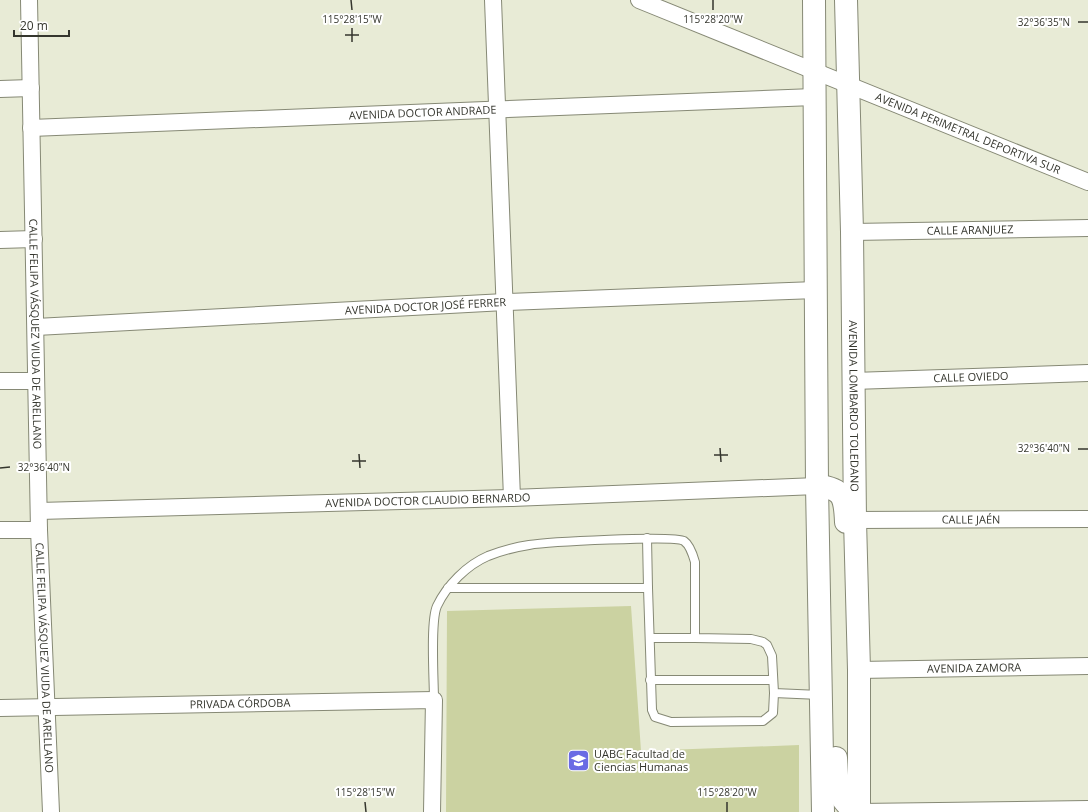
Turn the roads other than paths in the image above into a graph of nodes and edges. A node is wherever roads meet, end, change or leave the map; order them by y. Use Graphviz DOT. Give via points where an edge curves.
graph roads {
  1 [pos="29,0"];
  2 [pos="493,0"];
  3 [pos="639,0"];
  4 [pos="814,0"];
  5 [pos="846,0"];
  6 [pos="813,70"];
  7 [pos="848,84"];
  8 [pos="31,88"];
  9 [pos="0,89"];
  10 [pos="814,97"];
  11 [pos="496,109"];
  12 [pos="31,128"];
  13 [pos="1088,182"];
  14 [pos="1088,228"];
  15 [pos="852,232"];
  16 [pos="34,239"];
  17 [pos="0,240"];
  18 [pos="816,290"];
  19 [pos="505,302"];
  20 [pos="36,326"];
  21 [pos="1088,373"];
  22 [pos="0,381"];
  23 [pos="36,381"];
  24 [pos="853,381"];
  25 [pos="817,486"];
  26 [pos="512,498"];
  27 [pos="39,512"];
  28 [pos="1088,519"];
  29 [pos="855,520"];
  30 [pos="0,530"];
  31 [pos="39,530"];
  32 [pos="647,538"];
  33 [pos="448,588"];
  34 [pos="648,588"];
  35 [pos="856,588"];
  36 [pos="650,638"];
  37 [pos="695,638"];
  38 [pos="1088,666"];
  39 [pos="859,670"];
  40 [pos="650,680"];
  41 [pos="773,680"];
  42 [pos="774,693"];
  43 [pos="821,695"];
  44 [pos="434,700"];
  45 [pos="47,707"];
  46 [pos="0,708"];
  47 [pos="1088,809"];
  48 [pos="51,812"];
  49 [pos="432,812"];
  50 [pos="823,812"];
  51 [pos="859,812"];
  1 -- 8 [label="street, CALLE FELIPA VÁSQUEZ VIUDA DE ARELLANO"];
  2 -- 11 [label="street"];
  3 -- 6 [label="street, AVENIDA PERIMETRAL DEPORTIVA SUR"];
  4 -- 6 [label="main road"];
  5 -- 7 [label="main road, AVENIDA LOMBARDO TOLEDANO"];
  6 -- 7 [label="street, AVENIDA PERIMETRAL DEPORTIVA SUR"];
  6 -- 10 [label="main road"];
  7 -- 13 [label="street, AVENIDA PERIMETRAL DEPORTIVA SUR"];
  7 -- 15 [label="main road, AVENIDA LOMBARDO TOLEDANO"];
  8 -- 9 [label="street"];
  8 -- 12 [label="street, CALLE FELIPA VÁSQUEZ VIUDA DE ARELLANO"];
  10 -- 11 [label="street, AVENIDA DOCTOR ANDRADE"];
  10 -- 18 [label="main road"];
  11 -- 12 [label="street, AVENIDA DOCTOR ANDRADE"];
  11 -- 19 [label="street"];
  12 -- 16 [label="street, CALLE FELIPA VÁSQUEZ VIUDA DE ARELLANO"];
  14 -- 15 [label="street, CALLE ARANJUEZ"];
  15 -- 24 [label="main road, AVENIDA LOMBARDO TOLEDANO"];
  16 -- 17 [label="street"];
  16 -- 20 [label="street, CALLE FELIPA VÁSQUEZ VIUDA DE ARELLANO"];
  18 -- 19 [label="street, AVENIDA DOCTOR JOSÉ FERRER"];
  18 -- 25 [label="main road"];
  19 -- 20 [label="street, AVENIDA DOCTOR JOSÉ FERRER"];
  19 -- 26 [label="street"];
  20 -- 23 [label="street, CALLE FELIPA VÁSQUEZ VIUDA DE ARELLANO"];
  21 -- 24 [label="street, CALLE OVIEDO"];
  22 -- 23 [label="street"];
  23 -- 27 [label="street, CALLE FELIPA VÁSQUEZ VIUDA DE ARELLANO"];
  24 -- 29 [label="main road, AVENIDA LOMBARDO TOLEDANO"];
  25 -- 26 [label="street, AVENIDA DOCTOR CLAUDIO BERNARDO"];
  25 -- 35 [label="main road" via="836,490 843,500 846,508 848,564"];
  25 -- 43 [label="main road"];
  26 -- 27 [label="street, AVENIDA DOCTOR CLAUDIO BERNARDO"];
  27 -- 31 [label="street, CALLE FELIPA VÁSQUEZ VIUDA DE ARELLANO"];
  28 -- 29 [label="street, CALLE JAÉN"];
  29 -- 35 [label="main road, AVENIDA LOMBARDO TOLEDANO"];
  30 -- 31 [label="street"];
  31 -- 45 [label="street, CALLE FELIPA VÁSQUEZ VIUDA DE ARELLANO"];
  32 -- 33 [label="lane" via="530,545 511,549 488,556 474,564"];
  32 -- 34 [label="lane"];
  32 -- 37 [label="lane" via="678,539 691,551 695,562"];
  33 -- 34 [label="lane"];
  33 -- 44 [label="lane" via="435,612"];
  34 -- 36 [label="lane"];
  35 -- 39 [label="main road, AVENIDA LOMBARDO TOLEDANO"];
  36 -- 37 [label="lane"];
  36 -- 40 [label="lane"];
  37 -- 41 [label="lane" via="751,639 763,642 772,656"];
  38 -- 39 [label="street, AVENIDA ZAMORA"];
  39 -- 51 [label="main road, AVENIDA LOMBARDO TOLEDANO"];
  40 -- 41 [label="lane"];
  40 -- 42 [label="lane" via="652,714 659,720 671,722 763,721 773,712"];
  41 -- 42 [label="lane"];
  42 -- 43 [label="lane"];
  43 -- 50 [label="main road"];
  43 -- 51 [label="main road" via="832,724 838,792 846,805"];
  44 -- 45 [label="street, PRIVADA CÓRDOBA"];
  44 -- 49 [label="street"];
  45 -- 46 [label="street, PRIVADA CÓRDOBA"];
  45 -- 48 [label="street, CALLE FELIPA VÁSQUEZ VIUDA DE ARELLANO"];
  47 -- 51 [label="street"];
}
